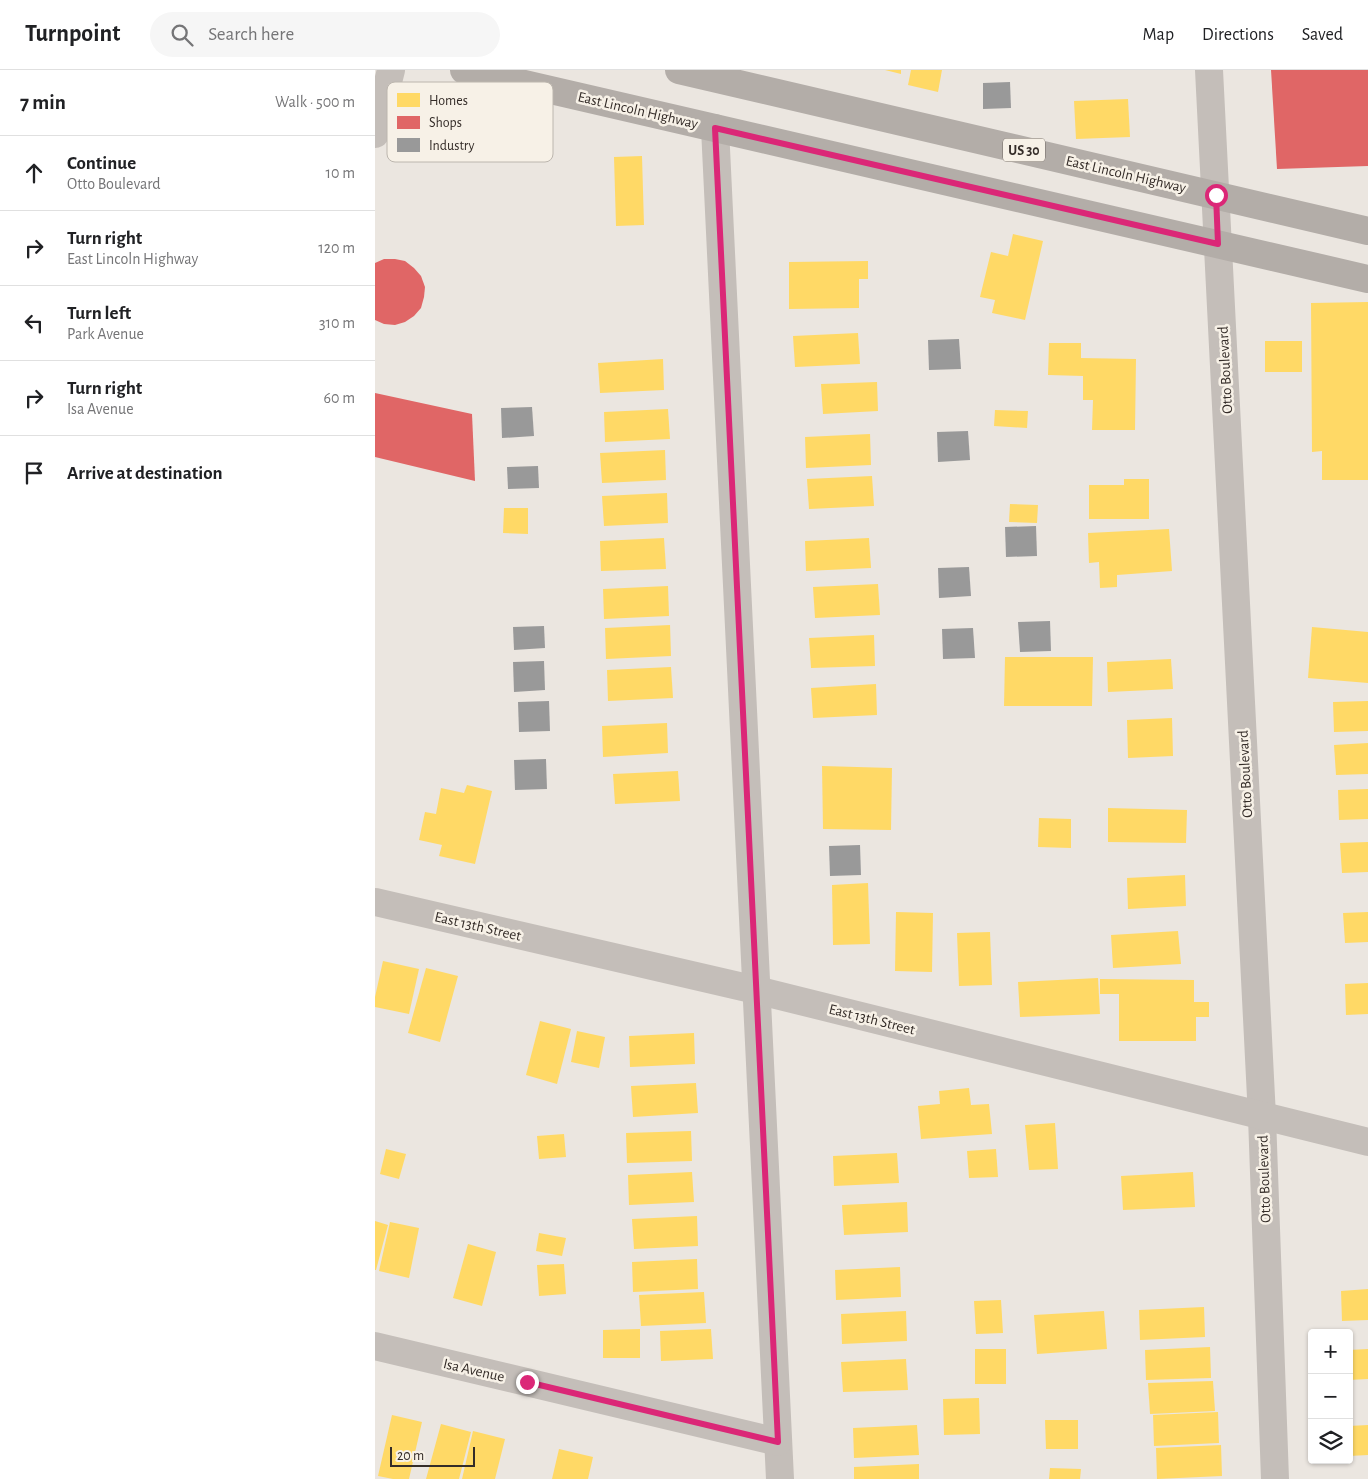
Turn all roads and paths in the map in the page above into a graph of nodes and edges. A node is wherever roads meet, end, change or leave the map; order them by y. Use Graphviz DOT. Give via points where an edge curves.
graph roads {
  1 [pos="464,70"];
  2 [pos="679,70"];
  3 [pos="1209,70"];
  4 [pos="716,74"];
  5 [pos="516,82"];
  6 [pos="387,86"];
  7 [pos="553,91"];
  8 [pos="715,128"];
  9 [pos="375,134"];
  10 [pos="1216,195"];
  11 [pos="1368,231"];
  12 [pos="1218,244"];
  13 [pos="1368,279"];
  14 [pos="375,902"];
  15 [pos="756,990"];
  16 [pos="1262,1117"];
  17 [pos="1368,1142"];
  18 [pos="375,1346"];
  19 [pos="778,1442"];
  20 [pos="780,1479"];
  21 [pos="1275,1479"];
  1 -- 5 [label="main road, East Lincoln Highway"];
  2 -- 4 [label="main road, East Lincoln Highway / US 30"];
  3 -- 10 [label="street, Otto Boulevard"];
  4 -- 10 [label="main road, East Lincoln Highway / US 30"];
  6 -- 9 [label="street"];
  7 -- 8 [label="main road, East Lincoln Highway"];
  8 -- 12 [label="main road, East Lincoln Highway"];
  8 -- 15 [label="street"];
  10 -- 11 [label="main road, East Lincoln Highway / US 30"];
  10 -- 12 [label="street, Otto Boulevard"];
  12 -- 13 [label="main road, East Lincoln Highway"];
  12 -- 16 [label="street, Otto Boulevard"];
  14 -- 15 [label="street, East 13th Street"];
  15 -- 16 [label="street, East 13th Street"];
  15 -- 19 [label="street"];
  16 -- 17 [label="street, East 13th Street"];
  16 -- 21 [label="street, Otto Boulevard"];
  18 -- 19 [label="street, Isa Avenue"];
  19 -- 20 [label="street"];
}
